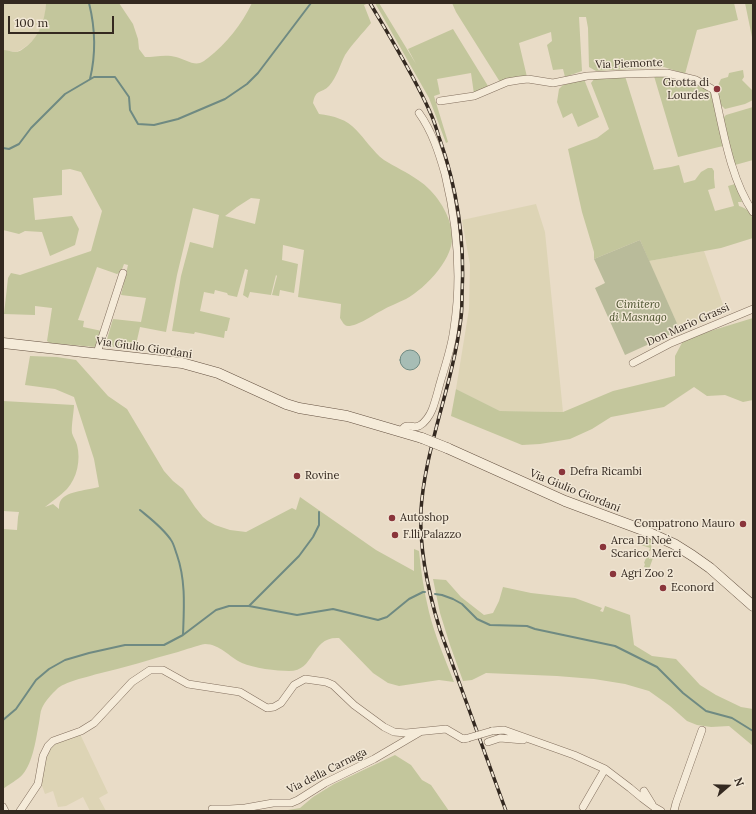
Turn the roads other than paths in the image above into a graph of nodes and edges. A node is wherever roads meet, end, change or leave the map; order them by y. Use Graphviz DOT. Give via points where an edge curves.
graph roads {
  1 [pos="440,101"];
  2 [pos="419,113"];
  3 [pos="753,211"];
  4 [pos="123,273"];
  5 [pos="753,309"];
  6 [pos="3,343"];
  7 [pos="97,353"];
  8 [pos="633,363"];
  9 [pos="396,431"];
  10 [pos="753,606"];
  11 [pos="702,730"];
  12 [pos="421,731"];
  13 [pos="494,731"];
  14 [pos="451,732"];
  15 [pos="447,739"];
  16 [pos="496,739"];
  17 [pos="533,741"];
  18 [pos="488,742"];
  19 [pos="605,769"];
  20 [pos="644,791"];
  21 [pos="3,807"];
  22 [pos="583,807"];
  23 [pos="212,809"];
  24 [pos="657,809"];
  25 [pos="5,811"];
  26 [pos="20,811"];
  27 [pos="674,811"];
  1 -- 3 [label="street, Via Piemonte" via="474,96 507,82 528,79 553,83 587,76 667,73 696,80 714,90 726,147 740,188"];
  2 -- 9 [label="street" via="429,130 442,166 450,199 456,231 457,295 450,347 432,410 424,422"];
  4 -- 7 [label="street"];
  5 -- 8 [label="street, Don Mario Grassi" via="671,342"];
  6 -- 7 [label="street, Via Giulio Giordani"];
  7 -- 9 [label="street, Via Giulio Giordani" via="182,363 218,373 299,408 347,416"];
  9 -- 10 [label="street, Via Giulio Giordani, bridge" via="464,456 565,501 674,544 710,568"];
  11 -- 27 [label="street"];
  12 -- 14 [label="street, Via della Carnaga" via="446,729"];
  12 -- 23 [label="street, Via della Carnaga" via="374,760 325,783 291,803"];
  12 -- 26 [label="street, Via della Carnaga" via="394,732 384,727 326,682 305,679 294,685 281,702 267,708 240,692 188,684 162,670 150,670 132,682 94,723 81,732 53,741 48,746 43,756 38,784"];
  13 -- 14 [label="street, Via della Carnaga, bridge" via="462,739"];
  13 -- 16 [label="street"];
  13 -- 17 [label="street, Via della Carnaga" via="504,730"];
  14 -- 15 [label="street"];
  16 -- 17 [label="street, Via della Carnaga"];
  16 -- 18 [label="street, Via della Carnaga"];
  17 -- 19 [label="street, Via della Carnaga"];
  19 -- 22 [label="street"];
  19 -- 24 [label="street, Via della Carnaga"];
  20 -- 24 [label="street, Via della Carnaga"];
  21 -- 25 [label="street"];
}
